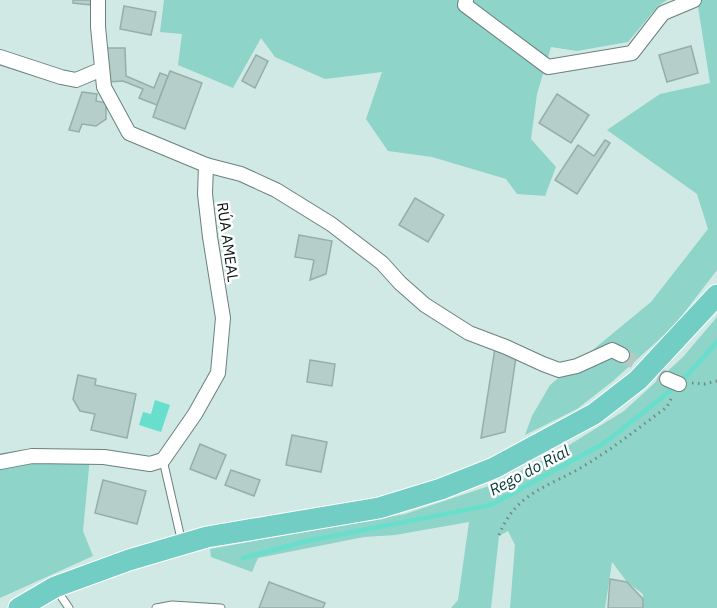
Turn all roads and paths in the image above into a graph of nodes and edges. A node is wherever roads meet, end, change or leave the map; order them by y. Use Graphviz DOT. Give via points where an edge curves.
graph roads {
  1 [pos="98,0"];
  2 [pos="466,0"];
  3 [pos="694,0"];
  4 [pos="0,57"];
  5 [pos="102,69"];
  6 [pos="206,165"];
  7 [pos="717,295"];
  8 [pos="622,355"];
  9 [pos="717,381"];
  10 [pos="163,460"];
  11 [pos="0,462"];
  12 [pos="499,535"];
  13 [pos="182,544"];
  14 [pos="55,587"];
  15 [pos="173,606"];
  16 [pos="20,608"];
  17 [pos="69,608"];
  18 [pos="156,608"];
  19 [pos="220,608"];
  1 -- 5 [label="street"];
  2 -- 3 [label="street" via="465,5 548,68 632,53 663,13"];
  4 -- 5 [label="street" via="76,80"];
  5 -- 6 [label="street" via="104,87 129,133"];
  6 -- 8 [label="street" via="241,174 276,190 331,224 382,263 425,305 469,333 560,370 612,350"];
  6 -- 10 [label="street, RÚA AMEAL" via="205,194 223,318 218,373"];
  7 -- 13 [label="main road" via="638,380 594,414 494,468 379,508"];
  9 -- 12 [label="path" via="673,381 667,407 586,465 537,490 517,506"];
  10 -- 11 [label="street" via="150,464 104,457 32,456"];
  10 -- 13 [label="lane"];
  13 -- 14 [label="main road"];
  14 -- 16 [label="main road"];
  14 -- 17 [label="lane"];
  15 -- 18 [label="lane"];
  15 -- 19 [label="lane"];
}
